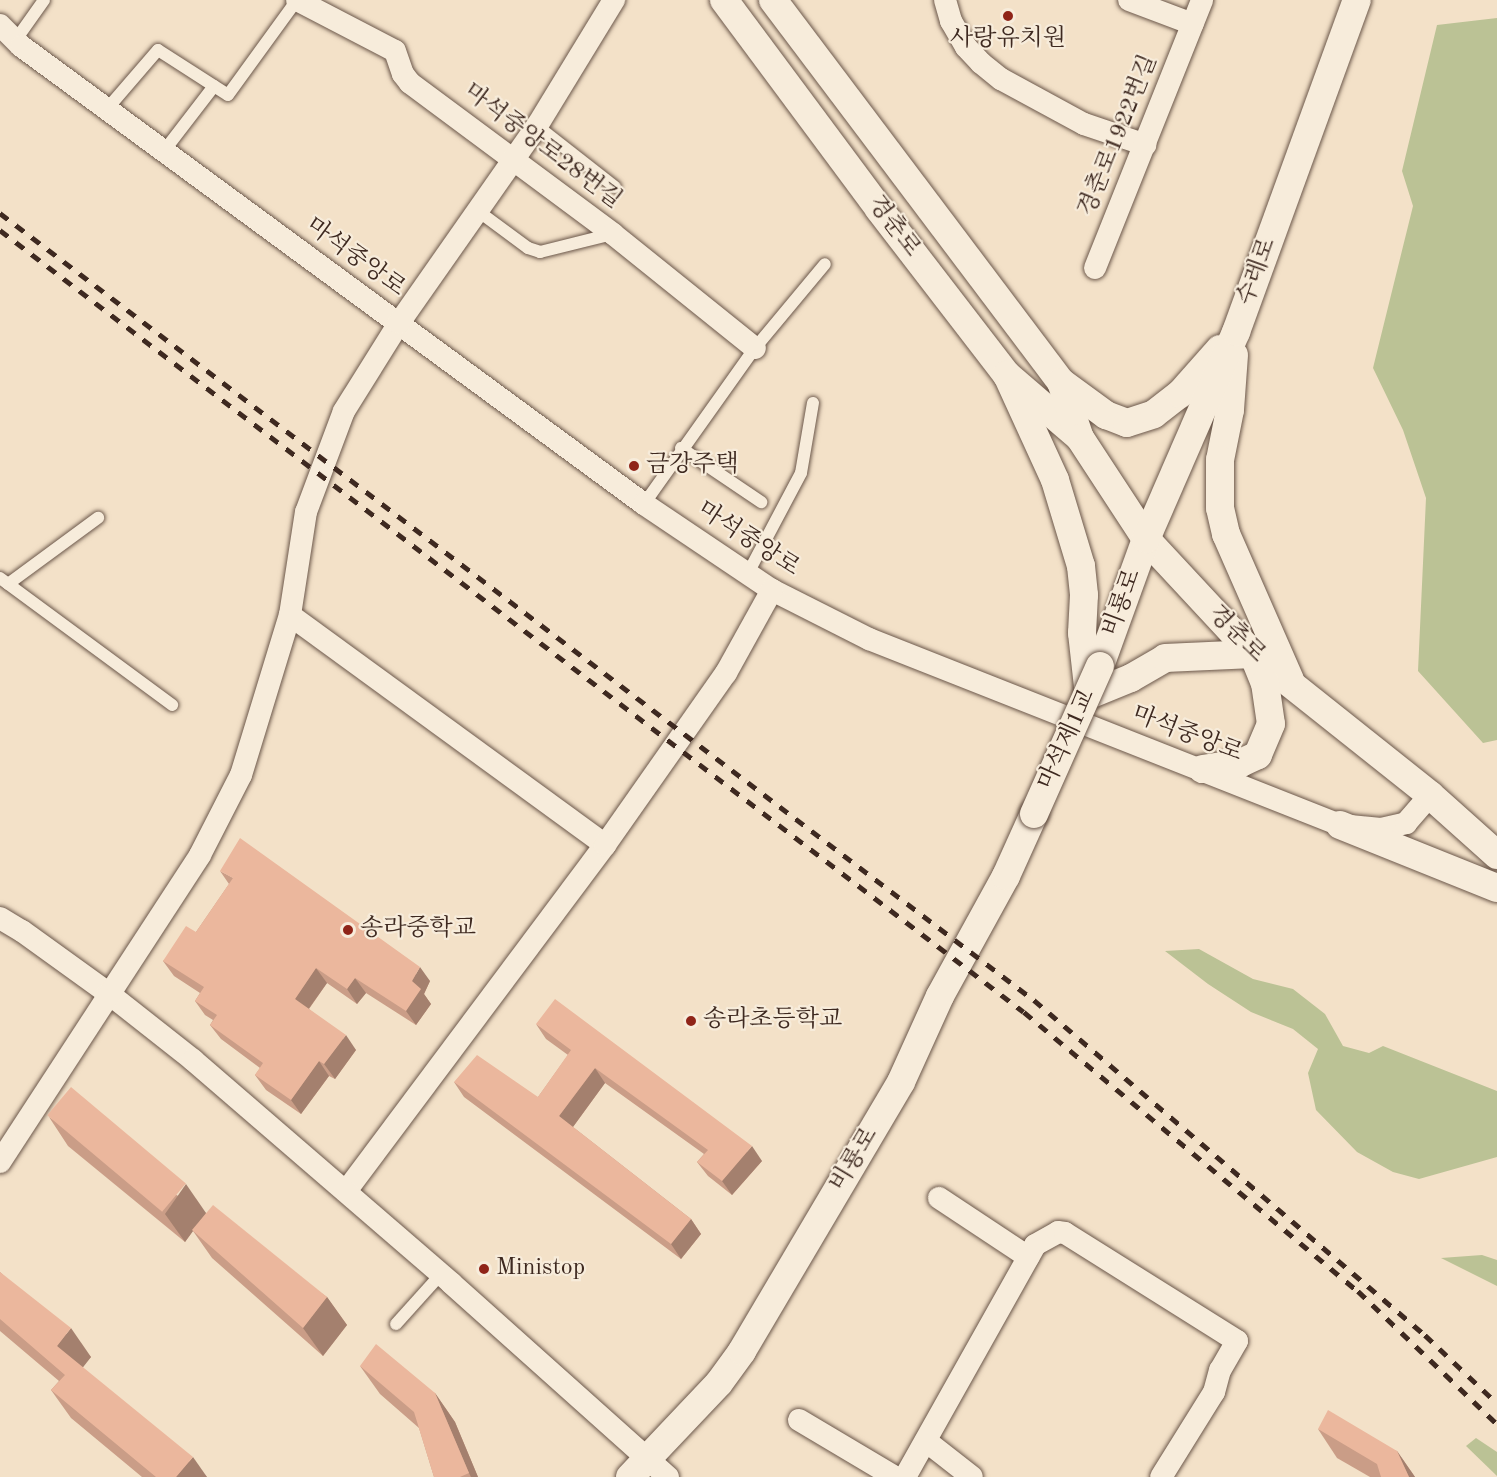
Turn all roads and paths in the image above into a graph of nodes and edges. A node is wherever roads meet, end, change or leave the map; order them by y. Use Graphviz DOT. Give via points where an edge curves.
graph roads {
  1 [pos="44,0"];
  2 [pos="297,0"];
  3 [pos="615,0"];
  4 [pos="724,0"];
  5 [pos="773,0"];
  6 [pos="945,0"];
  7 [pos="1129,0"];
  8 [pos="1202,0"];
  9 [pos="1357,0"];
  10 [pos="1193,24"];
  11 [pos="8,33"];
  12 [pos="214,86"];
  13 [pos="107,109"];
  14 [pos="537,126"];
  15 [pos="1146,145"];
  16 [pos="164,151"];
  17 [pos="514,159"];
  18 [pos="615,186"];
  19 [pos="478,211"];
  20 [pos="613,234"];
  21 [pos="825,264"];
  22 [pos="1095,268"];
  23 [pos="399,323"];
  24 [pos="1236,332"];
  25 [pos="754,348"];
  26 [pos="1007,375"];
  27 [pos="1060,382"];
  28 [pos="813,404"];
  29 [pos="1080,438"];
  30 [pos="681,448"];
  31 [pos="761,502"];
  32 [pos="644,504"];
  33 [pos="98,518"];
  34 [pos="1146,539"];
  35 [pos="747,575"];
  36 [pos="4,581"];
  37 [pos="772,590"];
  38 [pos="291,615"];
  39 [pos="1253,654"];
  40 [pos="1100,666"];
  41 [pos="1293,688"];
  42 [pos="1089,695"];
  43 [pos="172,705"];
  44 [pos="1202,769"];
  45 [pos="1430,795"];
  46 [pos="1034,814"];
  47 [pos="1340,825"];
  48 [pos="1497,837"];
  49 [pos="605,845"];
  50 [pos="1497,855"];
  51 [pos="1497,888"];
  52 [pos="0,918"];
  53 [pos="108,993"];
  54 [pos="0,1162"];
  55 [pos="346,1191"];
  56 [pos="939,1198"];
  57 [pos="1028,1257"];
  58 [pos="441,1274"];
  59 [pos="396,1324"];
  60 [pos="799,1420"];
  61 [pos="926,1441"];
  62 [pos="638,1468"];
  63 [pos="668,1477"];
  64 [pos="895,1477"];
  65 [pos="905,1477"];
  66 [pos="972,1477"];
  67 [pos="1161,1477"];
  1 -- 11 [label="lane"];
  2 -- 12 [label="lane" via="228,95"];
  2 -- 17 [label="street, 마석중앙로28번길" via="395,51 410,83"];
  3 -- 14 [label="street"];
  4 -- 26 [label="street, 경춘로"];
  5 -- 27 [label="street, 경춘로"];
  6 -- 15 [label="street" via="951,21 966,47 1001,79 1084,124"];
  7 -- 10 [label="street"];
  8 -- 10 [label="street, 경춘로1922번길"];
  9 -- 24 [label="street, 수레로"];
  10 -- 15 [label="street, 경춘로1922번길"];
  11 -- 13 [label="street, 마석중앙로"];
  12 -- 13 [label="lane" via="159,51"];
  12 -- 16 [label="lane"];
  13 -- 16 [label="street, 마석중앙로"];
  14 -- 17 [label="street"];
  14 -- 18 [label="lane"];
  15 -- 22 [label="street, 경춘로1922번길"];
  16 -- 23 [label="street, 마석중앙로"];
  17 -- 19 [label="street"];
  17 -- 20 [label="street, 마석중앙로28번길"];
  19 -- 20 [label="lane" via="528,248 540,252"];
  19 -- 23 [label="street"];
  20 -- 25 [label="street, 마석중앙로28번길"];
  21 -- 25 [label="lane"];
  23 -- 32 [label="street, 마석중앙로"];
  23 -- 38 [label="street" via="344,411 327,452 306,512"];
  24 -- 27 [label="street" via="1180,394 1154,414 1127,423 1106,415"];
  24 -- 34 [label="street, 수레로"];
  24 -- 41 [label="street" via="1230,410 1220,460 1220,508 1226,534"];
  25 -- 30 [label="lane"];
  26 -- 29 [label="street, 경춘로"];
  26 -- 42 [label="street" via="1055,480 1081,566 1082,633"];
  27 -- 29 [label="street, 경춘로"];
  28 -- 35 [label="lane" via="801,473"];
  29 -- 34 [label="street, 경춘로"];
  30 -- 31 [label="lane"];
  30 -- 32 [label="lane"];
  32 -- 35 [label="street, 마석중앙로"];
  33 -- 36 [label="lane"];
  34 -- 39 [label="street, 경춘로"];
  34 -- 40 [label="street, 비룡로"];
  35 -- 37 [label="street, 마석중앙로"];
  36 -- 43 [label="lane"];
  37 -- 44 [label="street, 마석중앙로" via="869,639"];
  37 -- 49 [label="street" via="726,673"];
  38 -- 49 [label="street"];
  38 -- 53 [label="street" via="241,775 219,822 156,925"];
  39 -- 41 [label="street, 경춘로"];
  39 -- 42 [label="street" via="1165,658 1131,678"];
  39 -- 44 [label="street" via="1266,683 1271,724 1258,755 1241,763"];
  40 -- 42 [label="street, 마석제1교, bridge"];
  41 -- 45 [label="street, 경춘로"];
  42 -- 46 [label="street, 마석제1교, bridge"];
  44 -- 47 [label="street, 마석중앙로"];
  45 -- 47 [label="street, 마석중앙로" via="1406,823 1381,830"];
  45 -- 48 [label="street, 경춘로"];
  45 -- 50 [label="street, 경춘로"];
  46 -- 62 [label="street, 비룡로" via="1006,876 940,996 901,1082 742,1351 719,1383"];
  47 -- 51 [label="street"];
  49 -- 55 [label="street"];
  52 -- 53 [label="street"];
  53 -- 54 [label="street"];
  53 -- 55 [label="street"];
  55 -- 58 [label="street"];
  56 -- 57 [label="street"];
  57 -- 61 [label="street"];
  57 -- 67 [label="street" via="1035,1245 1058,1232 1065,1233 1237,1341 1220,1370 1214,1392"];
  58 -- 59 [label="lane"];
  58 -- 62 [label="street"];
  60 -- 64 [label="street"];
  61 -- 65 [label="street"];
  61 -- 66 [label="street"];
  62 -- 63 [label="street"];
}
